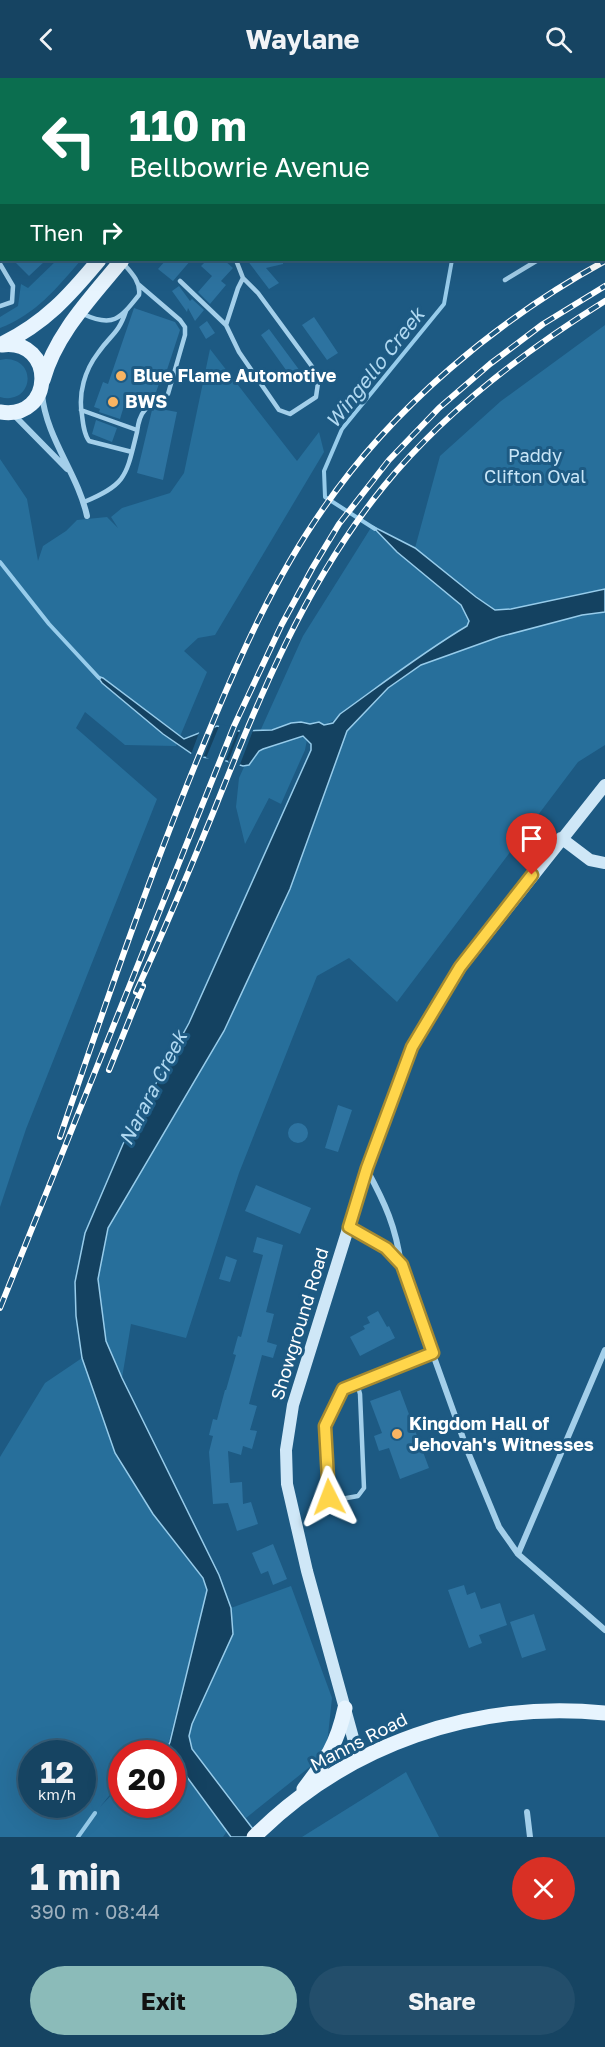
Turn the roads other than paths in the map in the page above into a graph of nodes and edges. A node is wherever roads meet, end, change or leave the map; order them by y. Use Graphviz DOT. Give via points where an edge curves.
graph roads {
  1 [pos="98,261"];
  2 [pos="121,261"];
  3 [pos="123,261"];
  4 [pos="236,261"];
  5 [pos="536,261"];
  6 [pos="0,264"];
  7 [pos="243,278"];
  8 [pos="180,280"];
  9 [pos="505,280"];
  10 [pos="138,284"];
  11 [pos="0,306"];
  12 [pos="126,311"];
  13 [pos="80,312"];
  14 [pos="226,325"];
  15 [pos="1,345"];
  16 [pos="42,382"];
  17 [pos="81,410"];
  18 [pos="5,414"];
  19 [pos="137,430"];
  20 [pos="132,452"];
  21 [pos="73,477"];
  22 [pos="84,502"];
  23 [pos="87,516"];
  24 [pos="605,784"];
  25 [pos="561,838"];
  26 [pos="605,863"];
  27 [pos="367,1168"];
  28 [pos="349,1227"];
  29 [pos="402,1265"];
  30 [pos="605,1350"];
  31 [pos="433,1353"];
  32 [pos="357,1383"];
  33 [pos="518,1554"];
  34 [pos="605,1630"];
  35 [pos="345,1708"];
  36 [pos="605,1713"];
  37 [pos="361,1760"];
  38 [pos="291,1805"];
  39 [pos="527,1812"];
  40 [pos="259,1833"];
  41 [pos="531,1837"];
  1 -- 15 [label="main road" via="53,311 28,331"];
  2 -- 13 [label="main road"];
  3 -- 10 [label="lane"];
  4 -- 7 [label="lane"];
  5 -- 9 [label="lane"];
  6 -- 11 [label="lane" via="13,286 12,302"];
  7 -- 14 [label="lane"];
  7 -- 14 [label="lane" via="319,376 316,398 290,414 279,410"];
  8 -- 14 [label="lane"];
  10 -- 12 [label="lane" via="139,295"];
  10 -- 19 [label="lane" via="180,320 185,335 168,394 145,410"];
  12 -- 13 [label="lane" via="104,322"];
  12 -- 17 [label="lane" via="121,327 90,367 83,384"];
  13 -- 16 [label="main road" via="56,345"];
  15 -- 16 [label="main road" via="19,346 33,354"];
  16 -- 18 [label="main road" via="32,404"];
  16 -- 21 [label="street" via="45,411"];
  17 -- 19 [label="lane"];
  17 -- 20 [label="lane" via="89,441"];
  18 -- 21 [label="street" via="33,433"];
  19 -- 20 [label="lane"];
  20 -- 22 [label="lane" via="116,485"];
  21 -- 22 [label="street"];
  22 -- 23 [label="street"];
  24 -- 25 [label="street, Showground Road"];
  25 -- 26 [label="street" via="590,860"];
  25 -- 27 [label="street, Showground Road" via="460,967 412,1047"];
  27 -- 28 [label="street, Showground Road"];
  27 -- 29 [label="street" via="397,1237"];
  28 -- 29 [label="street" via="386,1248"];
  28 -- 35 [label="street, Showground Road" via="293,1405 286,1450 293,1514"];
  29 -- 31 [label="street"];
  30 -- 33 [label="street"];
  31 -- 32 [label="lane"];
  31 -- 33 [label="street" via="485,1495 499,1527"];
  32 -- 32 [label="lane" via="364,1488 358,1496 330,1501 325,1426 343,1389"];
  33 -- 34 [label="street"];
  35 -- 37 [label="street, Showground Road"];
  35 -- 38 [label="main road" via="332,1749"];
  36 -- 37 [label="main road, Manns Road" via="522,1711 468,1719 420,1732"];
  37 -- 38 [label="main road, Manns Road"];
  38 -- 40 [label="main road, Manns Road"];
  39 -- 41 [label="street"];
}
